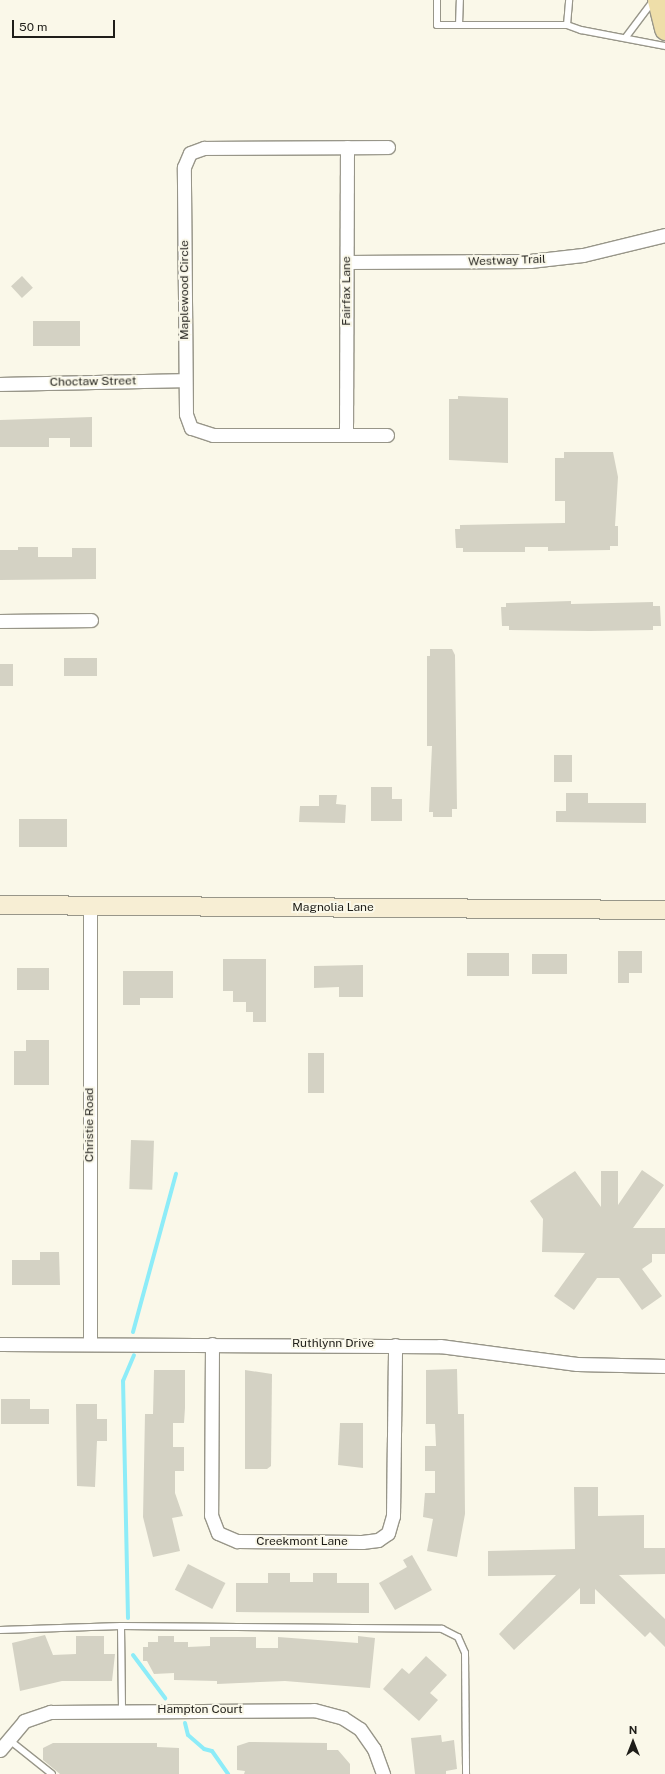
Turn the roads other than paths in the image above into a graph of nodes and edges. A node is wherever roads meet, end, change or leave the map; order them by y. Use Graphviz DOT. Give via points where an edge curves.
graph roads {
  1 [pos="437,0"];
  2 [pos="460,0"];
  3 [pos="569,0"];
  4 [pos="655,0"];
  5 [pos="658,0"];
  6 [pos="459,24"];
  7 [pos="567,24"];
  8 [pos="665,28"];
  9 [pos="626,37"];
  10 [pos="665,46"];
  11 [pos="347,147"];
  12 [pos="388,147"];
  13 [pos="665,235"];
  14 [pos="347,262"];
  15 [pos="185,380"];
  16 [pos="0,384"];
  17 [pos="346,435"];
  18 [pos="387,435"];
  19 [pos="91,620"];
  20 [pos="0,621"];
  21 [pos="0,905"];
  22 [pos="90,906"];
  23 [pos="665,910"];
  24 [pos="0,1344"];
  25 [pos="90,1344"];
  26 [pos="212,1344"];
  27 [pos="395,1345"];
  28 [pos="665,1366"];
  29 [pos="121,1626"];
  30 [pos="0,1630"];
  31 [pos="122,1710"];
  32 [pos="4,1744"];
  33 [pos="52,1774"];
  34 [pos="383,1774"];
  35 [pos="466,1774"];
  1 -- 6 [label="lane" via="437,24"];
  2 -- 6 [label="lane"];
  3 -- 7 [label="lane"];
  4 -- 9 [label="lane"];
  5 -- 8 [label="main road"];
  6 -- 7 [label="lane"];
  7 -- 9 [label="lane" via="581,30"];
  9 -- 10 [label="lane"];
  11 -- 12 [label="street, Maplewood Circle"];
  11 -- 14 [label="street, Fairfax Lane"];
  11 -- 15 [label="street, Maplewood Circle" via="204,148 190,153 185,160"];
  13 -- 14 [label="street, Westway Trail" via="583,255 530,261"];
  14 -- 17 [label="street, Fairfax Lane"];
  15 -- 16 [label="street, Choctaw Street"];
  15 -- 17 [label="street, Maplewood Circle" via="187,422 196,432 214,435"];
  17 -- 18 [label="street, Maplewood Circle"];
  19 -- 20 [label="street"];
  21 -- 22 [label="main road, Magnolia Lane"];
  22 -- 23 [label="main road, Magnolia Lane"];
  22 -- 25 [label="street, Christie Road"];
  24 -- 25 [label="street, Ruthlynn Drive"];
  25 -- 26 [label="street, Ruthlynn Drive"];
  26 -- 27 [label="street, Ruthlynn Drive"];
  26 -- 27 [label="street, Creekmont Lane" via="211,1507 215,1528 230,1540 309,1542 373,1541 391,1528"];
  27 -- 28 [label="street, Ruthlynn Drive" via="459,1347 589,1365"];
  29 -- 30 [label="lane"];
  29 -- 31 [label="lane"];
  29 -- 35 [label="lane" via="421,1626 450,1631 460,1640 465,1653"];
  31 -- 32 [label="street, Hampton Court" via="42,1713 24,1721"];
  31 -- 34 [label="street, Hampton Court" via="329,1713 350,1721 364,1734"];
  32 -- 33 [label="lane"];
}
